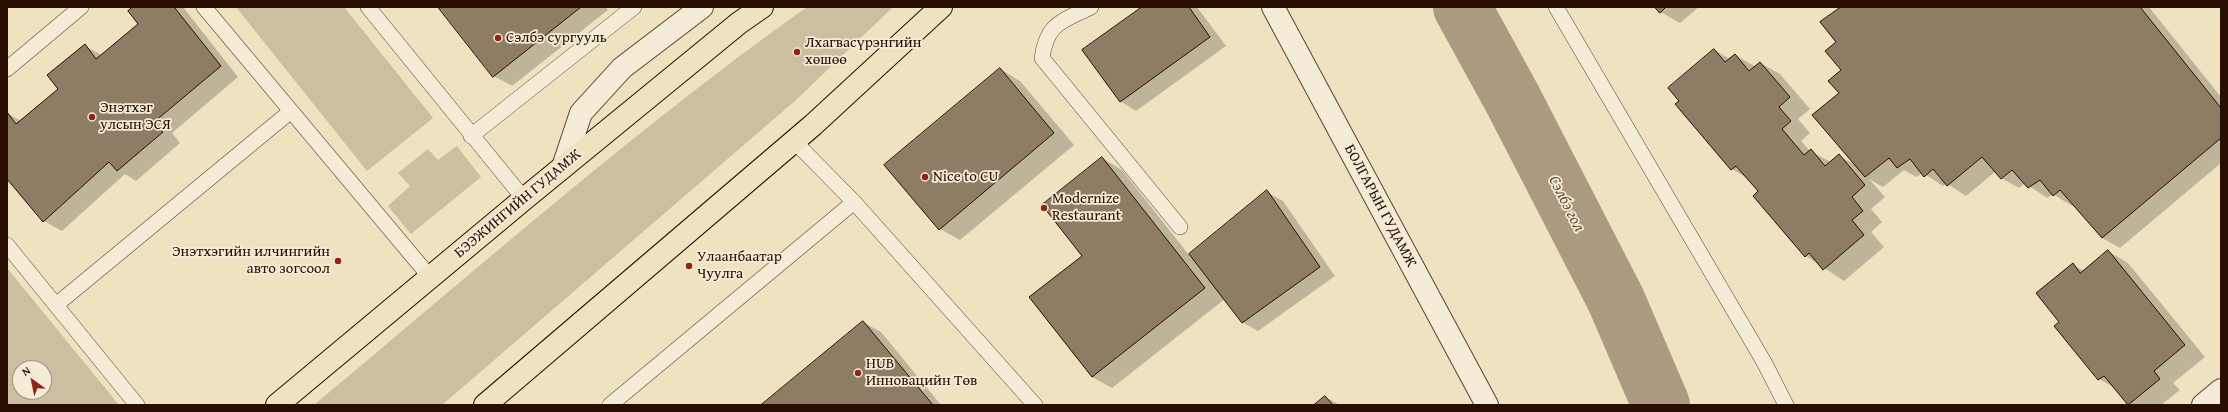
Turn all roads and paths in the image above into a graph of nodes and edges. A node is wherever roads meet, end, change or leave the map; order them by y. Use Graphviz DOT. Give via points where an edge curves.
graph roads {
  1 [pos="81,7"];
  2 [pos="204,7"];
  3 [pos="368,7"];
  4 [pos="634,7"];
  5 [pos="702,7"];
  6 [pos="762,7"];
  7 [pos="941,7"];
  8 [pos="1091,7"];
  9 [pos="1273,7"];
  10 [pos="1556,7"];
  11 [pos="7,69"];
  12 [pos="291,111"];
  13 [pos="471,136"];
  14 [pos="794,141"];
  15 [pos="563,167"];
  16 [pos="524,199"];
  17 [pos="854,202"];
  18 [pos="1180,227"];
  19 [pos="7,245"];
  20 [pos="430,277"];
  21 [pos="56,305"];
  22 [pos="2221,390"];
  23 [pos="137,405"];
  24 [pos="277,405"];
  25 [pos="485,405"];
  26 [pos="610,405"];
  27 [pos="1035,405"];
  28 [pos="1487,405"];
  29 [pos="1786,405"];
  30 [pos="2202,405"];
  1 -- 11 [label="lane"];
  2 -- 12 [label="lane"];
  3 -- 13 [label="lane"];
  4 -- 13 [label="lane"];
  5 -- 15 [label="street" via="622,68 581,113"];
  6 -- 15 [label="main road, БЭЭЖИНГИЙН ГУДАМЖ"];
  7 -- 14 [label="main road"];
  8 -- 18 [label="lane" via="1055,25 1045,41 1042,58"];
  9 -- 28 [label="street, БОЛГАРЫН ГУДАМЖ"];
  10 -- 29 [label="lane" via="1764,362"];
  12 -- 20 [label="lane"];
  12 -- 21 [label="lane"];
  13 -- 16 [label="lane"];
  14 -- 17 [label="lane"];
  14 -- 25 [label="main road"];
  15 -- 16 [label="main road, БЭЭЖИНГИЙН ГУДАМЖ"];
  16 -- 20 [label="main road, БЭЭЖИНГИЙН ГУДАМЖ"];
  17 -- 26 [label="lane"];
  17 -- 27 [label="lane"];
  19 -- 21 [label="lane"];
  20 -- 24 [label="main road, БЭЭЖИНГИЙН ГУДАМЖ"];
  21 -- 23 [label="lane"];
  22 -- 30 [label="street"];
}
